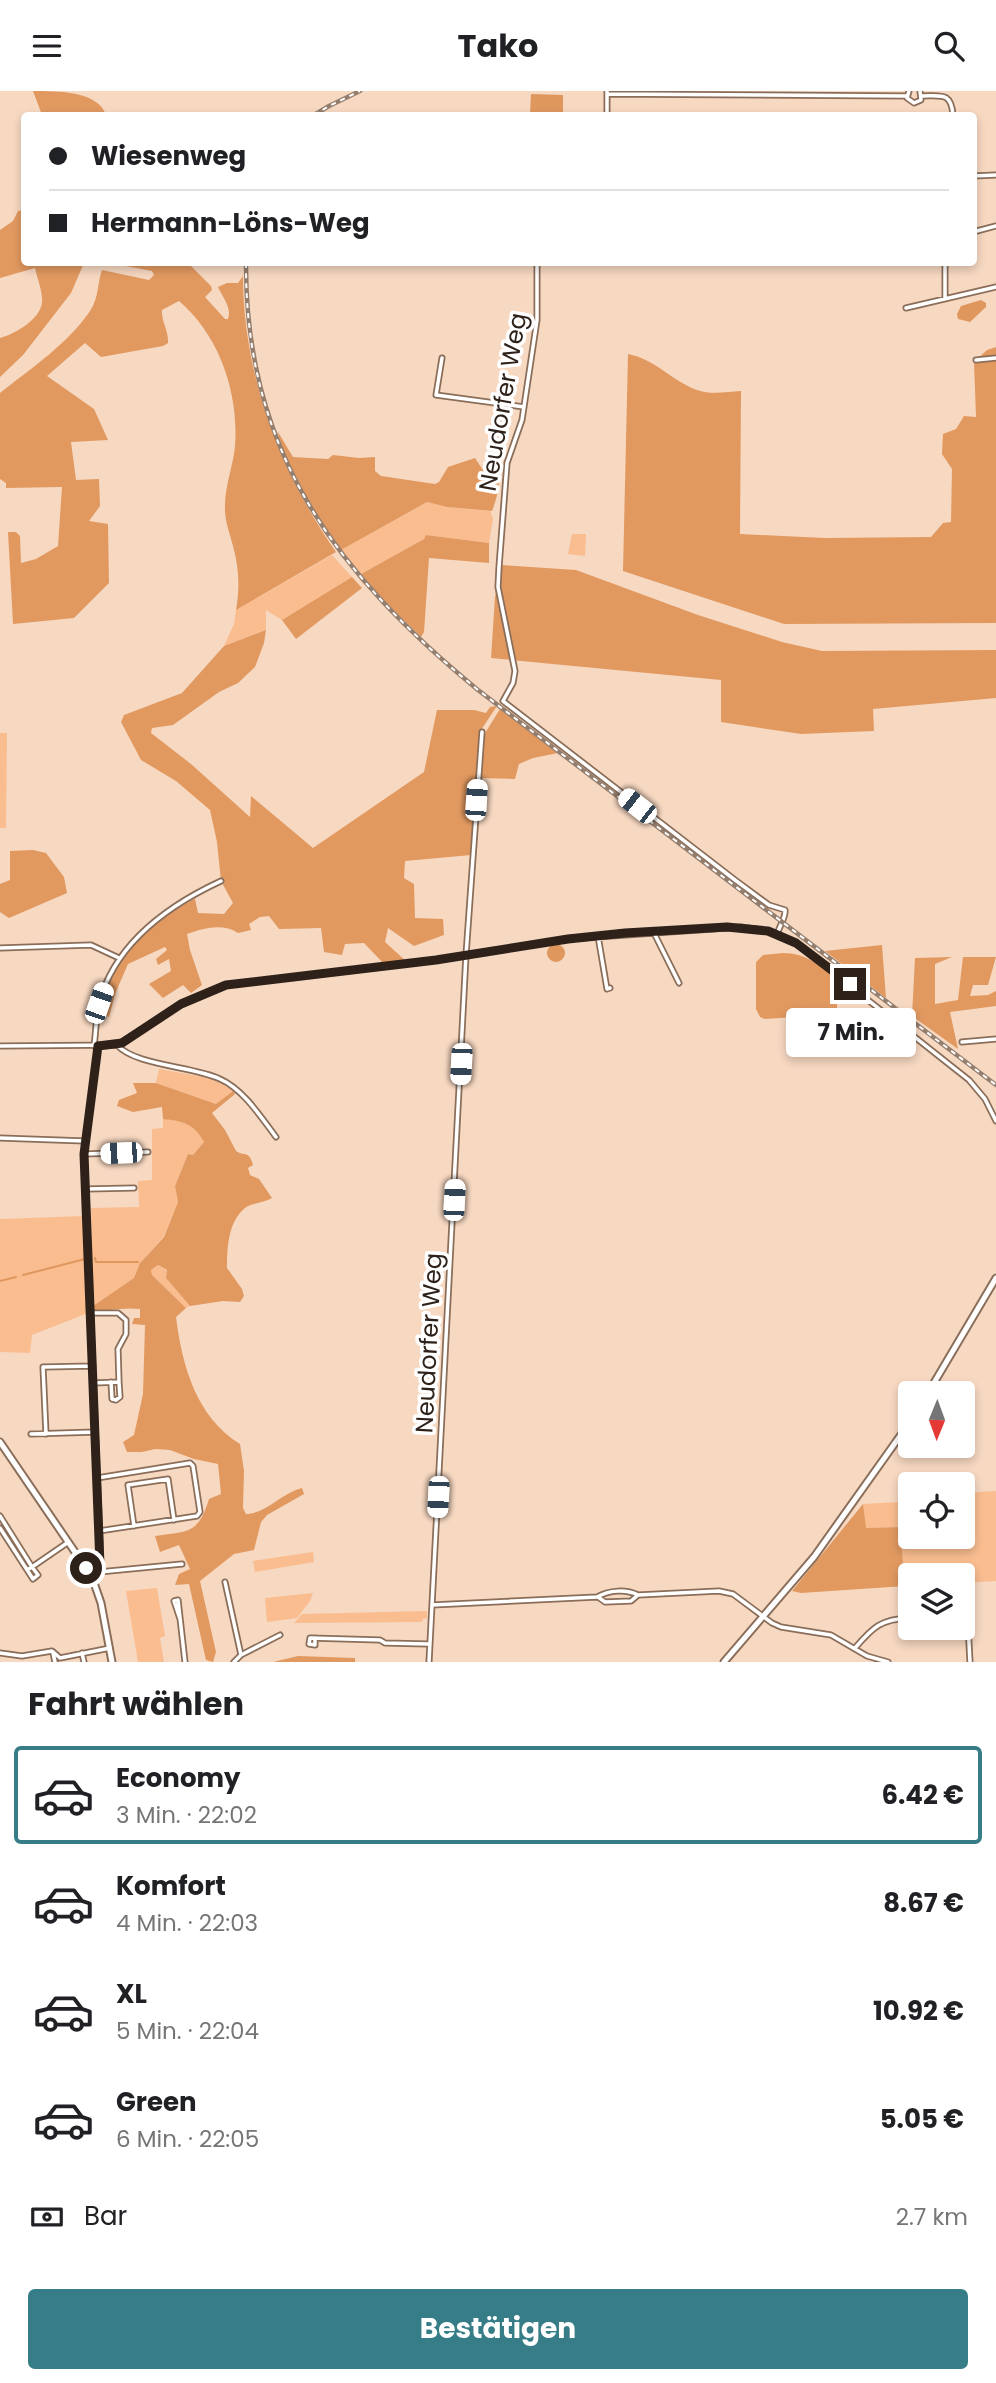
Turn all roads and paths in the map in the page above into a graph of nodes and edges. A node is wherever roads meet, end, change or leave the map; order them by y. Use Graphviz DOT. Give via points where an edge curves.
graph roads {
  1 [pos="607,92"];
  2 [pos="908,93"];
  3 [pos="921,93"];
  4 [pos="607,112"];
  5 [pos="953,112"];
  6 [pos="996,175"];
  7 [pos="977,176"];
  8 [pos="996,226"];
  9 [pos="977,231"];
  10 [pos="537,266"];
  11 [pos="945,266"];
  12 [pos="996,287"];
  13 [pos="945,299"];
  14 [pos="906,308"];
  15 [pos="442,358"];
  16 [pos="996,358"];
  17 [pos="976,360"];
  18 [pos="524,407"];
  19 [pos="482,732"];
  20 [pos="220,881"];
  21 [pos="653,931"];
  22 [pos="777,935"];
  23 [pos="598,936"];
  24 [pos="0,949"];
  25 [pos="466,955"];
  26 [pos="119,958"];
  27 [pos="680,983"];
  28 [pos="610,988"];
  29 [pos="996,1039"];
  30 [pos="962,1042"];
  31 [pos="117,1045"];
  32 [pos="0,1046"];
  33 [pos="96,1046"];
  34 [pos="996,1121"];
  35 [pos="276,1137"];
  36 [pos="0,1138"];
  37 [pos="85,1141"];
  38 [pos="148,1151"];
  39 [pos="84,1154"];
  40 [pos="134,1188"];
  41 [pos="86,1189"];
  42 [pos="996,1278"];
  43 [pos="90,1313"];
  44 [pos="93,1366"];
  45 [pos="935,1381"];
  46 [pos="111,1382"];
  47 [pos="119,1382"];
  48 [pos="93,1383"];
  49 [pos="95,1432"];
  50 [pos="31,1434"];
  51 [pos="46,1434"];
  52 [pos="898,1439"];
  53 [pos="0,1442"];
  54 [pos="97,1478"];
  55 [pos="0,1516"];
  56 [pos="174,1520"];
  57 [pos="1,1525"];
  58 [pos="134,1526"];
  59 [pos="99,1531"];
  60 [pos="68,1542"];
  61 [pos="19,1547"];
  62 [pos="14,1551"];
  63 [pos="182,1564"];
  64 [pos="32,1567"];
  65 [pos="27,1570"];
  66 [pos="99,1572"];
  67 [pos="92,1577"];
  68 [pos="225,1582"];
  69 [pos="638,1595"];
  70 [pos="597,1597"];
  71 [pos="432,1605"];
  72 [pos="764,1616"];
  73 [pos="898,1618"];
  74 [pos="180,1619"];
  75 [pos="279,1635"];
  76 [pos="315,1638"];
  77 [pos="969,1640"];
  78 [pos="428,1644"];
  79 [pos="110,1648"];
  80 [pos="855,1648"];
  81 [pos="52,1651"];
  82 [pos="0,1653"];
  83 [pos="82,1653"];
  84 [pos="241,1655"];
  85 [pos="55,1662"];
  86 [pos="84,1662"];
  87 [pos="112,1662"];
  88 [pos="185,1662"];
  89 [pos="234,1662"];
  90 [pos="429,1662"];
  91 [pos="724,1662"];
  92 [pos="888,1662"];
  93 [pos="970,1662"];
  1 -- 2 [label="street"];
  1 -- 4 [label="street"];
  2 -- 3 [label="street" via="909,102 914,103"];
  3 -- 5 [label="street" via="946,96"];
  6 -- 7 [label="street"];
  8 -- 9 [label="street"];
  10 -- 18 [label="street, Neudorfer Weg" via="538,297"];
  11 -- 13 [label="street"];
  12 -- 13 [label="street"];
  13 -- 14 [label="street"];
  15 -- 18 [label="street" via="436,395"];
  16 -- 17 [label="street"];
  18 -- 22 [label="street, Neudorfer Weg" via="507,463 499,567 498,587 515,671 503,701 769,905 785,910"];
  19 -- 25 [label="street, Neudorfer Weg"];
  20 -- 26 [label="street" via="149,925"];
  21 -- 22 [label="street" via="741,927"];
  21 -- 23 [label="street"];
  21 -- 27 [label="street"];
  22 -- 34 [label="street" via="812,954 970,1080"];
  23 -- 25 [label="street"];
  23 -- 28 [label="street"];
  24 -- 26 [label="street" via="91,945"];
  25 -- 31 [label="street" via="226,985 181,1004"];
  25 -- 71 [label="street, Neudorfer Weg"];
  26 -- 33 [label="street" via="99,1003"];
  29 -- 30 [label="street"];
  31 -- 33 [label="street"];
  31 -- 35 [label="street" via="158,1063 219,1078"];
  32 -- 33 [label="street"];
  33 -- 37 [label="street"];
  36 -- 37 [label="street"];
  37 -- 39 [label="street"];
  38 -- 39 [label="street"];
  39 -- 41 [label="street"];
  40 -- 41 [label="street"];
  41 -- 43 [label="street"];
  42 -- 45 [label="main road"];
  43 -- 44 [label="street"];
  43 -- 47 [label="street" via="118,1313 126,1320 126,1334 118,1349"];
  44 -- 48 [label="street"];
  44 -- 51 [label="street" via="43,1367"];
  46 -- 47 [label="street"];
  46 -- 47 [label="street" via="116,1401"];
  46 -- 48 [label="street"];
  48 -- 49 [label="street"];
  49 -- 51 [label="street"];
  49 -- 54 [label="street"];
  50 -- 51 [label="street"];
  52 -- 72 [label="main road" via="814,1557"];
  53 -- 60 [label="main road"];
  54 -- 56 [label="street" via="190,1463 200,1512"];
  54 -- 59 [label="street"];
  55 -- 57 [label="street"];
  56 -- 58 [label="street"];
  56 -- 58 [label="street" via="168,1479 128,1485"];
  57 -- 61 [label="street"];
  57 -- 62 [label="street"];
  58 -- 59 [label="street"];
  59 -- 66 [label="street"];
  60 -- 64 [label="street"];
  60 -- 67 [label="main road"];
  61 -- 62 [label="street"];
  61 -- 64 [label="street"];
  62 -- 65 [label="street"];
  63 -- 66 [label="street"];
  64 -- 65 [label="street"];
  64 -- 65 [label="street" via="38,1575 33,1579"];
  66 -- 67 [label="street"];
  67 -- 79 [label="main road"];
  68 -- 84 [label="street"];
  69 -- 70 [label="street" via="629,1591"];
  69 -- 70 [label="street" via="617,1602"];
  69 -- 72 [label="street" via="726,1592"];
  70 -- 71 [label="street"];
  71 -- 78 [label="street, Neudorfer Weg"];
  72 -- 80 [label="street" via="780,1627 831,1635"];
  72 -- 91 [label="main road"];
  73 -- 80 [label="street" via="876,1625"];
  74 -- 88 [label="street"];
  75 -- 84 [label="street"];
  76 -- 78 [label="street"];
  77 -- 93 [label="street"];
  78 -- 90 [label="street, Neudorfer Weg"];
  79 -- 83 [label="street"];
  79 -- 87 [label="main road"];
  80 -- 92 [label="street"];
  81 -- 82 [label="street" via="22,1656"];
  81 -- 83 [label="street" via="60,1658"];
  81 -- 85 [label="street"];
  83 -- 86 [label="street"];
  84 -- 89 [label="street"];
}
